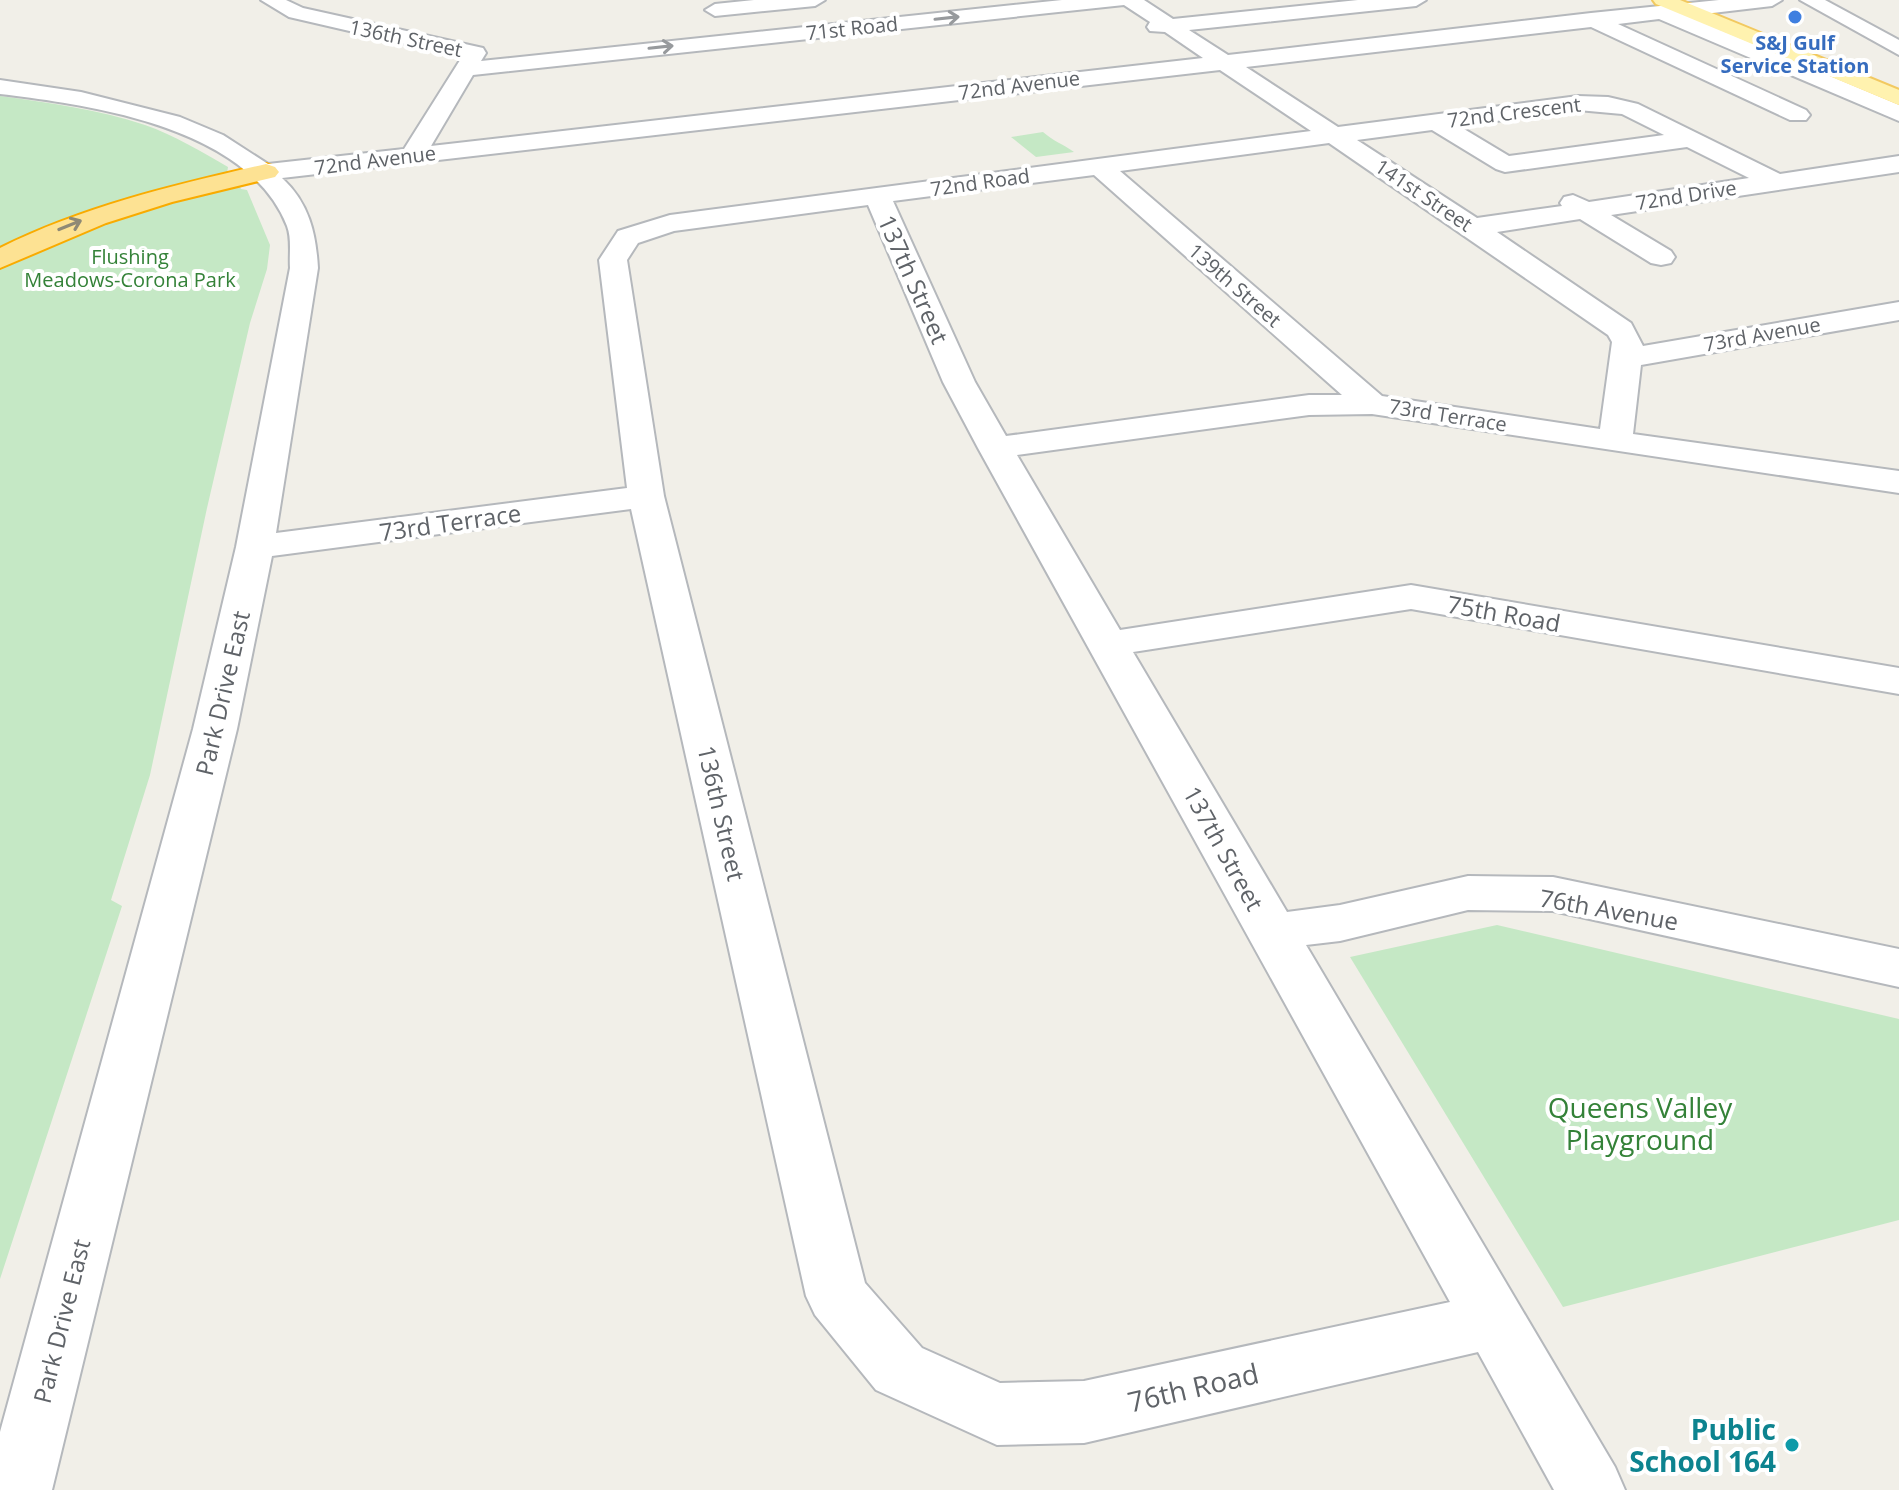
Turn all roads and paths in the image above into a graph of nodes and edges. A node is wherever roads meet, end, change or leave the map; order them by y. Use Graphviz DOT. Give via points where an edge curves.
graph roads {
  1 [pos="271,0"];
  2 [pos="815,0"];
  3 [pos="1120,0"];
  4 [pos="1130,0"];
  5 [pos="1416,0"];
  6 [pos="1633,0"];
  7 [pos="1769,0"];
  8 [pos="1810,0"];
  9 [pos="1682,5"];
  10 [pos="715,10"];
  11 [pos="1591,19"];
  12 [pos="1168,26"];
  13 [pos="1130,29"];
  14 [pos="1899,49"];
  15 [pos="470,61"];
  16 [pos="1222,61"];
  17 [pos="1899,65"];
  18 [pos="1866,70"];
  19 [pos="1899,84"];
  20 [pos="0,87"];
  21 [pos="1729,98"];
  22 [pos="1899,98"];
  23 [pos="1899,114"];
  24 [pos="1798,115"];
  25 [pos="1436,122"];
  26 [pos="1334,135"];
  27 [pos="1813,138"];
  28 [pos="1690,139"];
  29 [pos="1841,152"];
  30 [pos="413,155"];
  31 [pos="1505,164"];
  32 [pos="1886,165"];
  33 [pos="1099,166"];
  34 [pos="266,172"];
  35 [pos="1774,181"];
  36 [pos="877,196"];
  37 [pos="1584,210"];
  38 [pos="1472,227"];
  39 [pos="628,237"];
  40 [pos="1661,257"];
  41 [pos="0,259"];
  42 [pos="1899,294"];
  43 [pos="1899,311"];
  44 [pos="1627,350"];
  45 [pos="1372,404"];
  46 [pos="1615,440"];
  47 [pos="995,448"];
  48 [pos="1899,482"];
  49 [pos="646,496"];
  50 [pos="255,547"];
  51 [pos="1108,644"];
  52 [pos="1899,681"];
  53 [pos="1271,932"];
  54 [pos="1899,968"];
  55 [pos="1493,1321"];
  56 [pos="899,1369"];
  57 [pos="18,1490"];
  58 [pos="1591,1490"];
  1 -- 15 [label="street, 136th Street" via="296,13"];
  2 -- 10 [label="street"];
  15 -- 3 [label="street, 71st Road, one-way" via="583,55"];
  4 -- 12 [label="street, 141st Street"];
  5 -- 12 [label="street"];
  6 -- 9 [label="street"];
  7 -- 9 [label="street, 72nd Avenue"];
  8 -- 14 [label="street"];
  9 -- 11 [label="street, 72nd Avenue"];
  9 -- 18 [label="main road"];
  9 -- 22 [label="main road"];
  9 -- 23 [label="street"];
  11 -- 16 [label="street, 72nd Avenue"];
  11 -- 24 [label="street"];
  12 -- 13 [label="street"];
  12 -- 16 [label="street, 141st Street"];
  15 -- 30 [label="street, 136th Street"];
  16 -- 26 [label="street, 141st Street"];
  16 -- 30 [label="street, 72nd Avenue"];
  17 -- 18 [label="street"];
  18 -- 19 [label="main road"];
  20 -- 34 [label="street, Park Drive East" via="152,117 209,139"];
  21 -- 27 [label="street"];
  25 -- 26 [label="street, 72nd Crescent"];
  25 -- 28 [label="street, 72nd Crescent" via="1578,103 1608,104 1630,109"];
  25 -- 31 [label="street"];
  26 -- 33 [label="street, 72nd Road"];
  26 -- 38 [label="street, 141st Street"];
  28 -- 31 [label="street"];
  28 -- 35 [label="street, 72nd Crescent"];
  29 -- 32 [label="street"];
  30 -- 34 [label="street, 72nd Avenue"];
  31 -- 37 [label="street"];
  32 -- 35 [label="street, 72nd Drive"];
  33 -- 36 [label="street, 72nd Road"];
  33 -- 45 [label="street, 139th Street"];
  41 -- 34 [label="highway, one-way" via="117,209"];
  34 -- 50 [label="street, Park Drive East" via="301,227 304,268"];
  35 -- 37 [label="street, 72nd Drive"];
  36 -- 39 [label="street, 72nd Road" via="670,223"];
  36 -- 47 [label="street, 137th Street" via="959,382"];
  37 -- 38 [label="street, 72nd Drive"];
  37 -- 40 [label="street"];
  38 -- 44 [label="street, 141st Street" via="1620,329"];
  39 -- 49 [label="street, 136th Street" via="613,260"];
  42 -- 44 [label="street, 73rd Avenue"];
  43 -- 44 [label="street, 73rd Avenue"];
  44 -- 46 [label="street"];
  45 -- 46 [label="street, 73rd Terrace"];
  45 -- 47 [label="street, 73rd Terrace" via="1309,405"];
  46 -- 48 [label="street, 73rd Terrace"];
  47 -- 51 [label="street, 137th Street"];
  49 -- 50 [label="street, 73rd Terrace"];
  49 -- 56 [label="street, 136th Street" via="837,1296"];
  50 -- 57 [label="street, Park Drive East" via="215,729"];
  51 -- 52 [label="street, 75th Road" via="1411,597"];
  51 -- 53 [label="street, 137th Street"];
  53 -- 54 [label="street, 76th Avenue" via="1340,923 1468,893 1553,894"];
  53 -- 55 [label="street, 137th Street"];
  55 -- 56 [label="street, 76th Road" via="1084,1412 997,1414"];
  55 -- 58 [label="street, 137th Street"];
}
